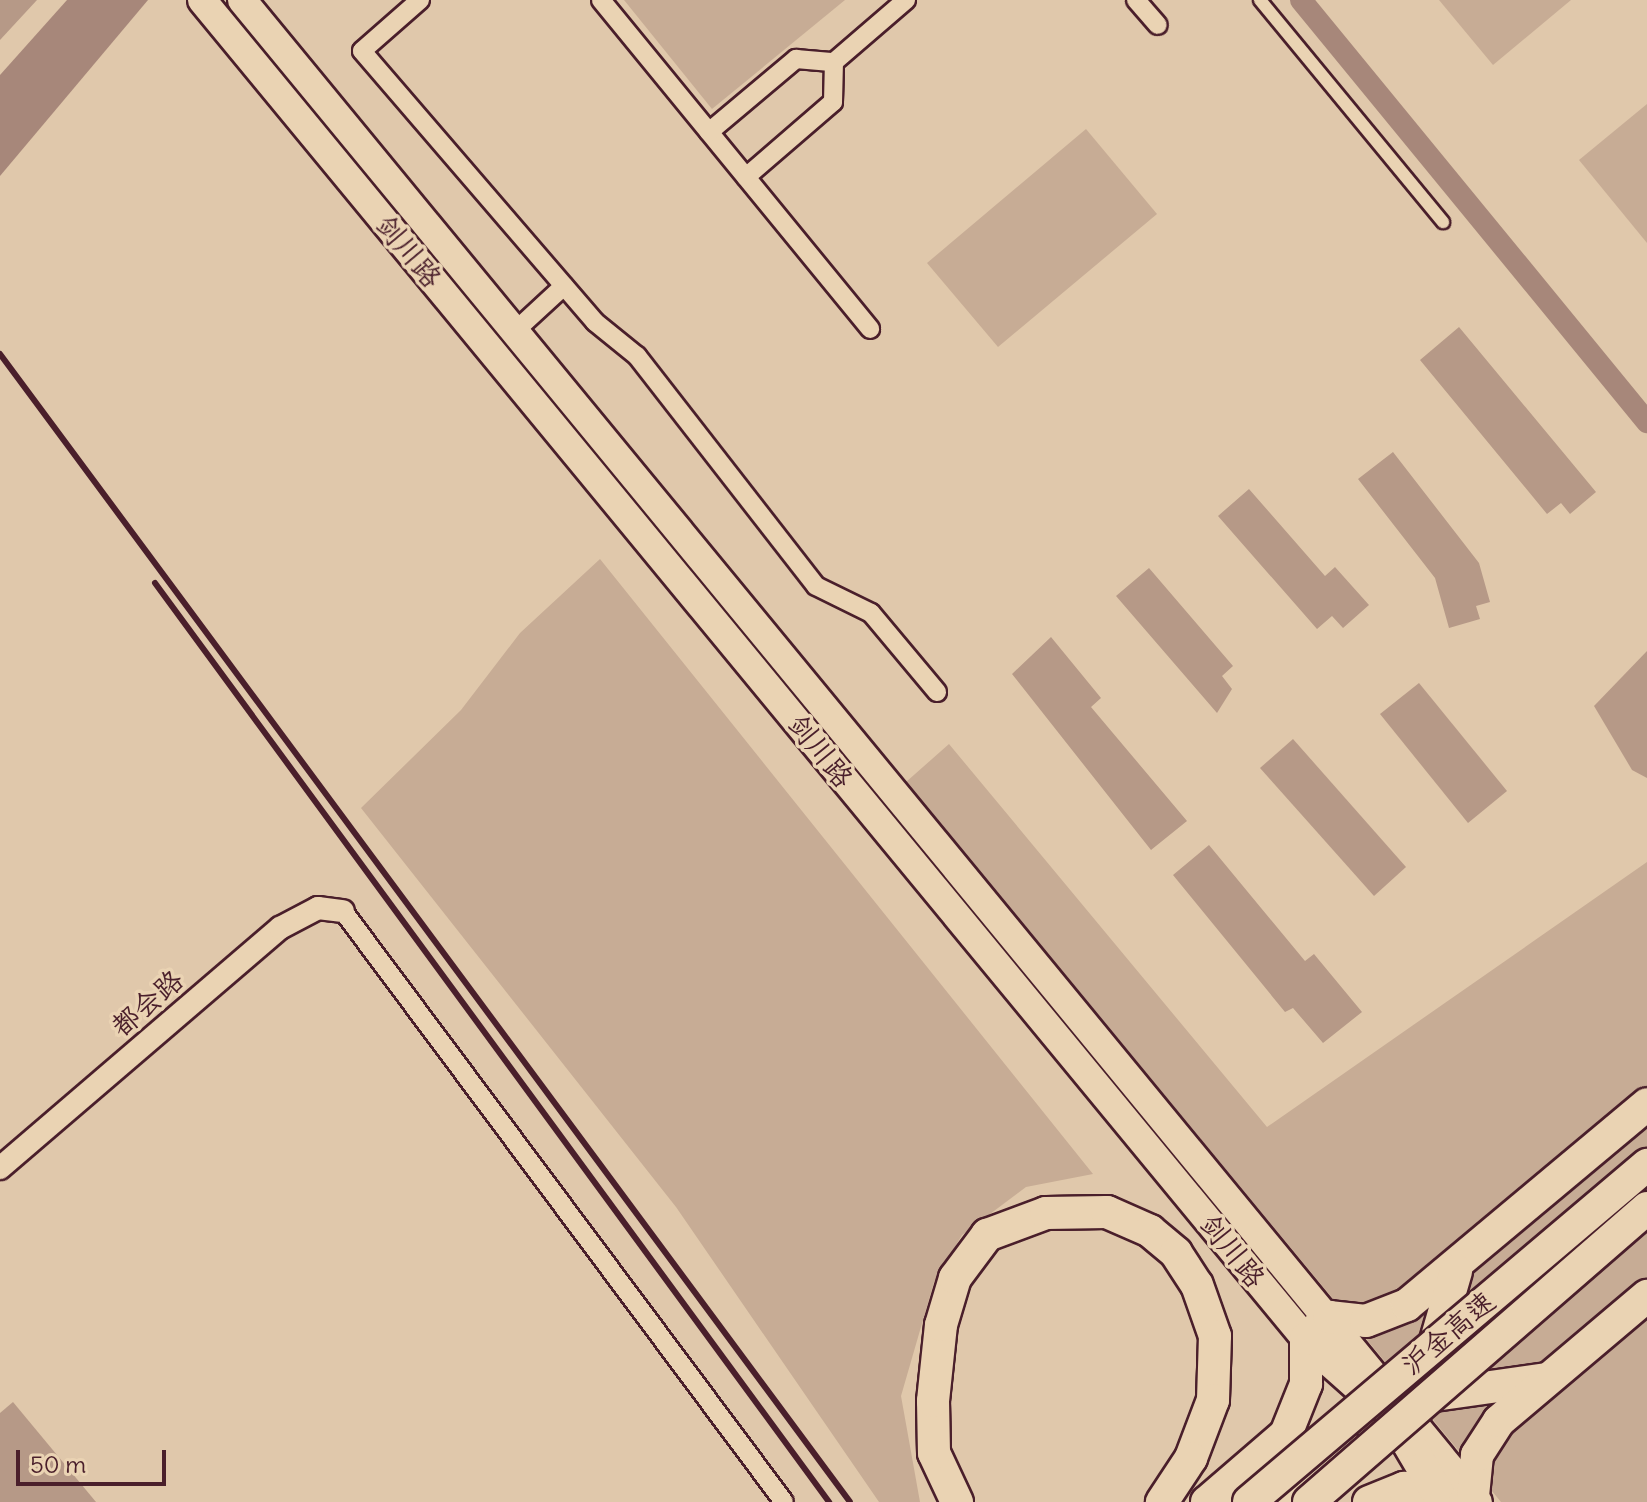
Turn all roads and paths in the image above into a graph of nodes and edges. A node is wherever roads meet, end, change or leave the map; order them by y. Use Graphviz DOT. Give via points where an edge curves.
graph roads {
  1 [pos="202,0"];
  2 [pos="242,0"];
  3 [pos="420,0"];
  4 [pos="906,0"];
  5 [pos="1136,0"];
  6 [pos="1260,0"];
  7 [pos="603,1"];
  8 [pos="1158,25"];
  9 [pos="834,62"];
  10 [pos="709,132"];
  11 [pos="746,177"];
  12 [pos="1443,222"];
  13 [pos="564,286"];
  14 [pos="870,329"];
  15 [pos="514,332"];
  16 [pos="937,692"];
  17 [pos="343,911"];
  18 [pos="1647,1104"];
  19 [pos="1647,1165"];
  20 [pos="0,1168"];
  21 [pos="1647,1208"];
  22 [pos="1456,1271"];
  23 [pos="1647,1296"];
  24 [pos="1317,1328"];
  25 [pos="1546,1379"];
  26 [pos="1392,1422"];
  27 [pos="1460,1501"];
  28 [pos="784,1502"];
  29 [pos="957,1502"];
  30 [pos="1162,1502"];
  31 [pos="1207,1502"];
  32 [pos="1249,1502"];
  33 [pos="1281,1502"];
  34 [pos="1307,1502"];
  35 [pos="1369,1502"];
  36 [pos="1429,1502"];
  1 -- 24 [label="main road, 剑川路"];
  2 -- 15 [label="main road, 剑川路"];
  3 -- 13 [label="street" via="362,51"];
  4 -- 9 [label="street"];
  5 -- 8 [label="street"];
  6 -- 12 [label="street"];
  7 -- 10 [label="street"];
  9 -- 10 [label="street" via="796,59"];
  9 -- 11 [label="street" via="833,102"];
  10 -- 11 [label="street"];
  11 -- 14 [label="street"];
  13 -- 15 [label="street"];
  13 -- 16 [label="street" via="637,356 816,586 871,613"];
  15 -- 24 [label="main road, 剑川路"];
  17 -- 20 [label="street, 都会路" via="318,908 280,928"];
  17 -- 28 [label="street"];
  18 -- 22 [label="highway"];
  19 -- 32 [label="highway, 沪金高速, bridge"];
  21 -- 34 [label="highway, 沪金高速, bridge"];
  22 -- 24 [label="highway" via="1407,1305 1366,1321"];
  22 -- 26 [label="highway"];
  23 -- 25 [label="highway"];
  24 -- 26 [label="highway"];
  24 -- 31 [label="highway" via="1306,1384 1286,1434"];
  25 -- 26 [label="highway"];
  25 -- 27 [label="highway" via="1499,1421 1477,1455"];
  26 -- 27 [label="highway"];
  26 -- 33 [label="highway"];
  26 -- 34 [label="highway"];
  29 -- 30 [label="highway" via="934,1453 941,1325 955,1278 987,1235 1046,1213 1107,1212 1150,1231 1176,1253 1205,1303 1215,1336 1213,1400 1191,1458"];
  35 -- 36 [label="highway" via="1404,1488"];
}
